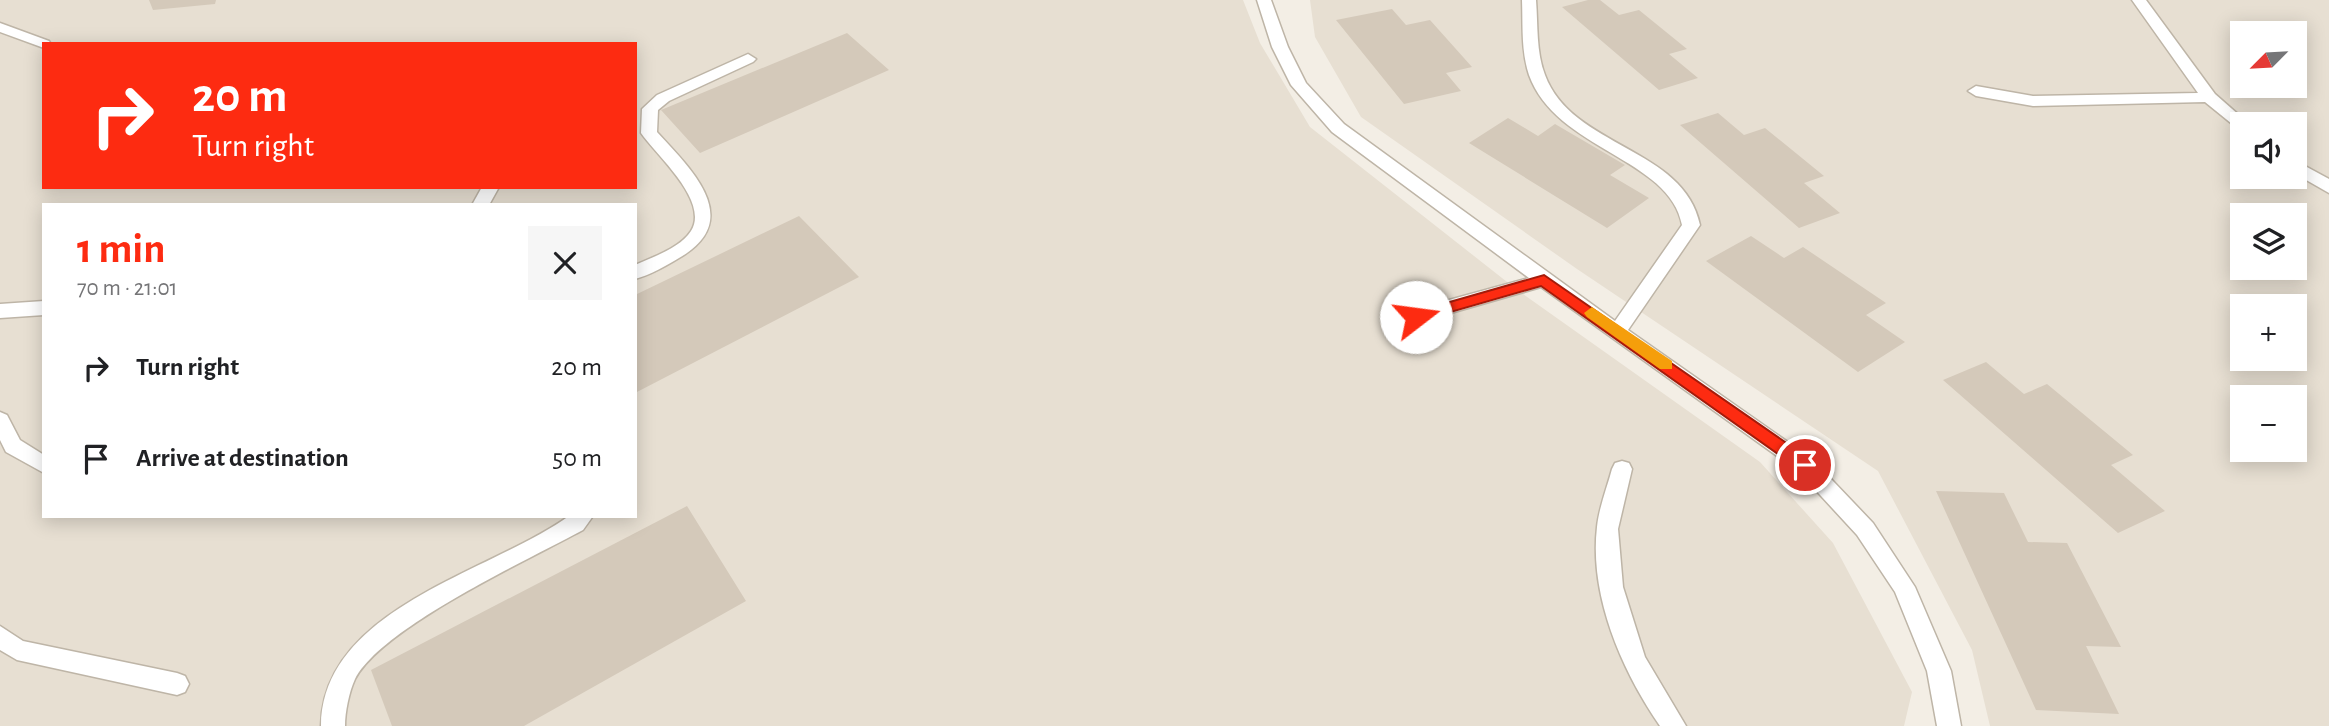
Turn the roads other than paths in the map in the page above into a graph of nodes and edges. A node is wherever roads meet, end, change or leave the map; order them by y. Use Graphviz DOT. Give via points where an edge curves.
graph roads {
  1 [pos="1264,0"];
  2 [pos="1529,0"];
  3 [pos="2139,0"];
  4 [pos="0,27"];
  5 [pos="42,43"];
  6 [pos="748,59"];
  7 [pos="1976,91"];
  8 [pos="2209,97"];
  9 [pos="2230,116"];
  10 [pos="2307,173"];
  11 [pos="2329,187"];
  12 [pos="637,272"];
  13 [pos="1544,280"];
  14 [pos="42,308"];
  15 [pos="0,311"];
  16 [pos="1416,317"];
  17 [pos="1618,330"];
  18 [pos="0,420"];
  19 [pos="42,464"];
  20 [pos="1622,470"];
  21 [pos="580,518"];
  22 [pos="0,636"];
  23 [pos="177,684"];
  24 [pos="333,726"];
  25 [pos="1674,726"];
  26 [pos="1949,726"];
  1 -- 13 [label="lane" via="1280,47 1300,85 1338,128"];
  2 -- 17 [label="lane" via="1533,60 1539,82 1554,104 1576,127 1674,189 1691,216 1691,225"];
  3 -- 8 [label="lane"];
  4 -- 5 [label="lane"];
  6 -- 12 [label="lane" via="663,98 650,109 649,133 695,187 704,211 700,232"];
  7 -- 8 [label="lane" via="2033,101"];
  8 -- 9 [label="lane"];
  10 -- 11 [label="lane"];
  13 -- 16 [label="lane"];
  13 -- 17 [label="lane"];
  14 -- 15 [label="lane"];
  17 -- 26 [label="lane" via="1805,465 1865,529 1904,587 1939,671"];
  18 -- 19 [label="lane" via="13,446"];
  20 -- 25 [label="lane" via="1607,536 1616,614 1654,699"];
  21 -- 24 [label="lane" via="417,610 373,640 345,674"];
  22 -- 23 [label="lane" via="17,650"];
}
